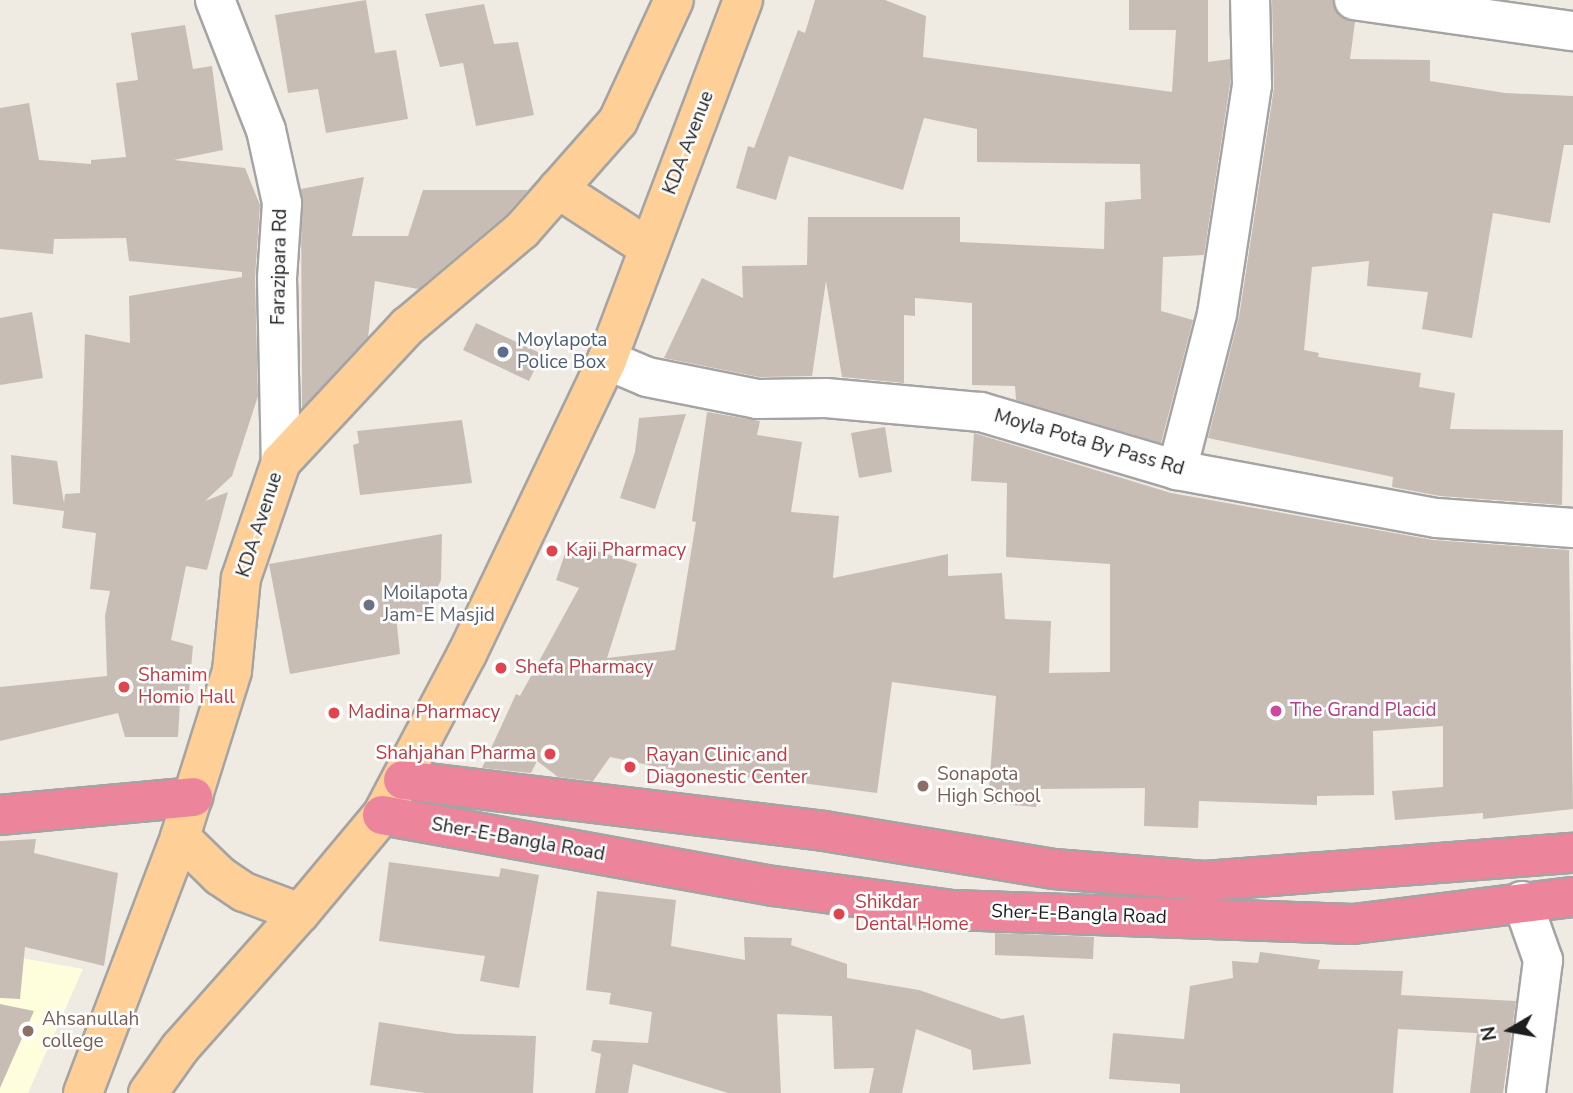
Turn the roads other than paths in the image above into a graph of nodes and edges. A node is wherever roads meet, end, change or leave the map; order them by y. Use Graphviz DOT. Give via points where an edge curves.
graph roads {
  1 [pos="215,0"];
  2 [pos="674,0"];
  3 [pos="743,0"];
  4 [pos="1250,0"];
  5 [pos="1354,0"];
  6 [pos="1573,31"];
  7 [pos="558,189"];
  8 [pos="649,248"];
  9 [pos="607,360"];
  10 [pos="281,462"];
  11 [pos="1177,470"];
  12 [pos="1573,528"];
  13 [pos="402,780"];
  14 [pos="193,797"];
  15 [pos="0,815"];
  16 [pos="382,815"];
  17 [pos="180,837"];
  18 [pos="1573,853"];
  19 [pos="1573,897"];
  20 [pos="1522,901"];
  21 [pos="300,913"];
  22 [pos="83,1093"];
  23 [pos="148,1093"];
  24 [pos="1526,1093"];
  1 -- 10 [label="street, Farazipara Rd" via="266,130 282,203 276,278"];
  2 -- 7 [label="main road, KDA Avenue" via="618,121"];
  3 -- 8 [label="main road, KDA Avenue"];
  4 -- 11 [label="street" via="1252,85 1217,314"];
  5 -- 6 [label="street"];
  7 -- 8 [label="main road"];
  7 -- 10 [label="main road, KDA Avenue" via="522,230 408,326"];
  8 -- 9 [label="main road, KDA Avenue"];
  9 -- 11 [label="street, Moyla Pota By Pass Rd" via="647,377 757,399 826,398 981,412"];
  9 -- 13 [label="main road, KDA Avenue"];
  10 -- 14 [label="main road, KDA Avenue" via="241,578 232,671"];
  11 -- 12 [label="street, Moyla Pota By Pass Rd" via="1437,518"];
  13 -- 16 [label="main road, KDA Avenue"];
  13 -- 18 [label="highway, Sher-E-Bangla Road" via="824,831 1054,869 1205,881"];
  14 -- 15 [label="highway"];
  14 -- 17 [label="main road, KDA Avenue"];
  16 -- 20 [label="highway, Sher-E-Bangla Road" via="774,886 952,910 1353,924"];
  16 -- 21 [label="main road, KDA Avenue"];
  17 -- 21 [label="main road" via="220,876 244,892"];
  17 -- 22 [label="main road, KDA Avenue"];
  19 -- 20 [label="highway, Sher-E-Bangla Road"];
  20 -- 24 [label="street" via="1543,960"];
  21 -- 23 [label="main road" via="180,1048"];
}
